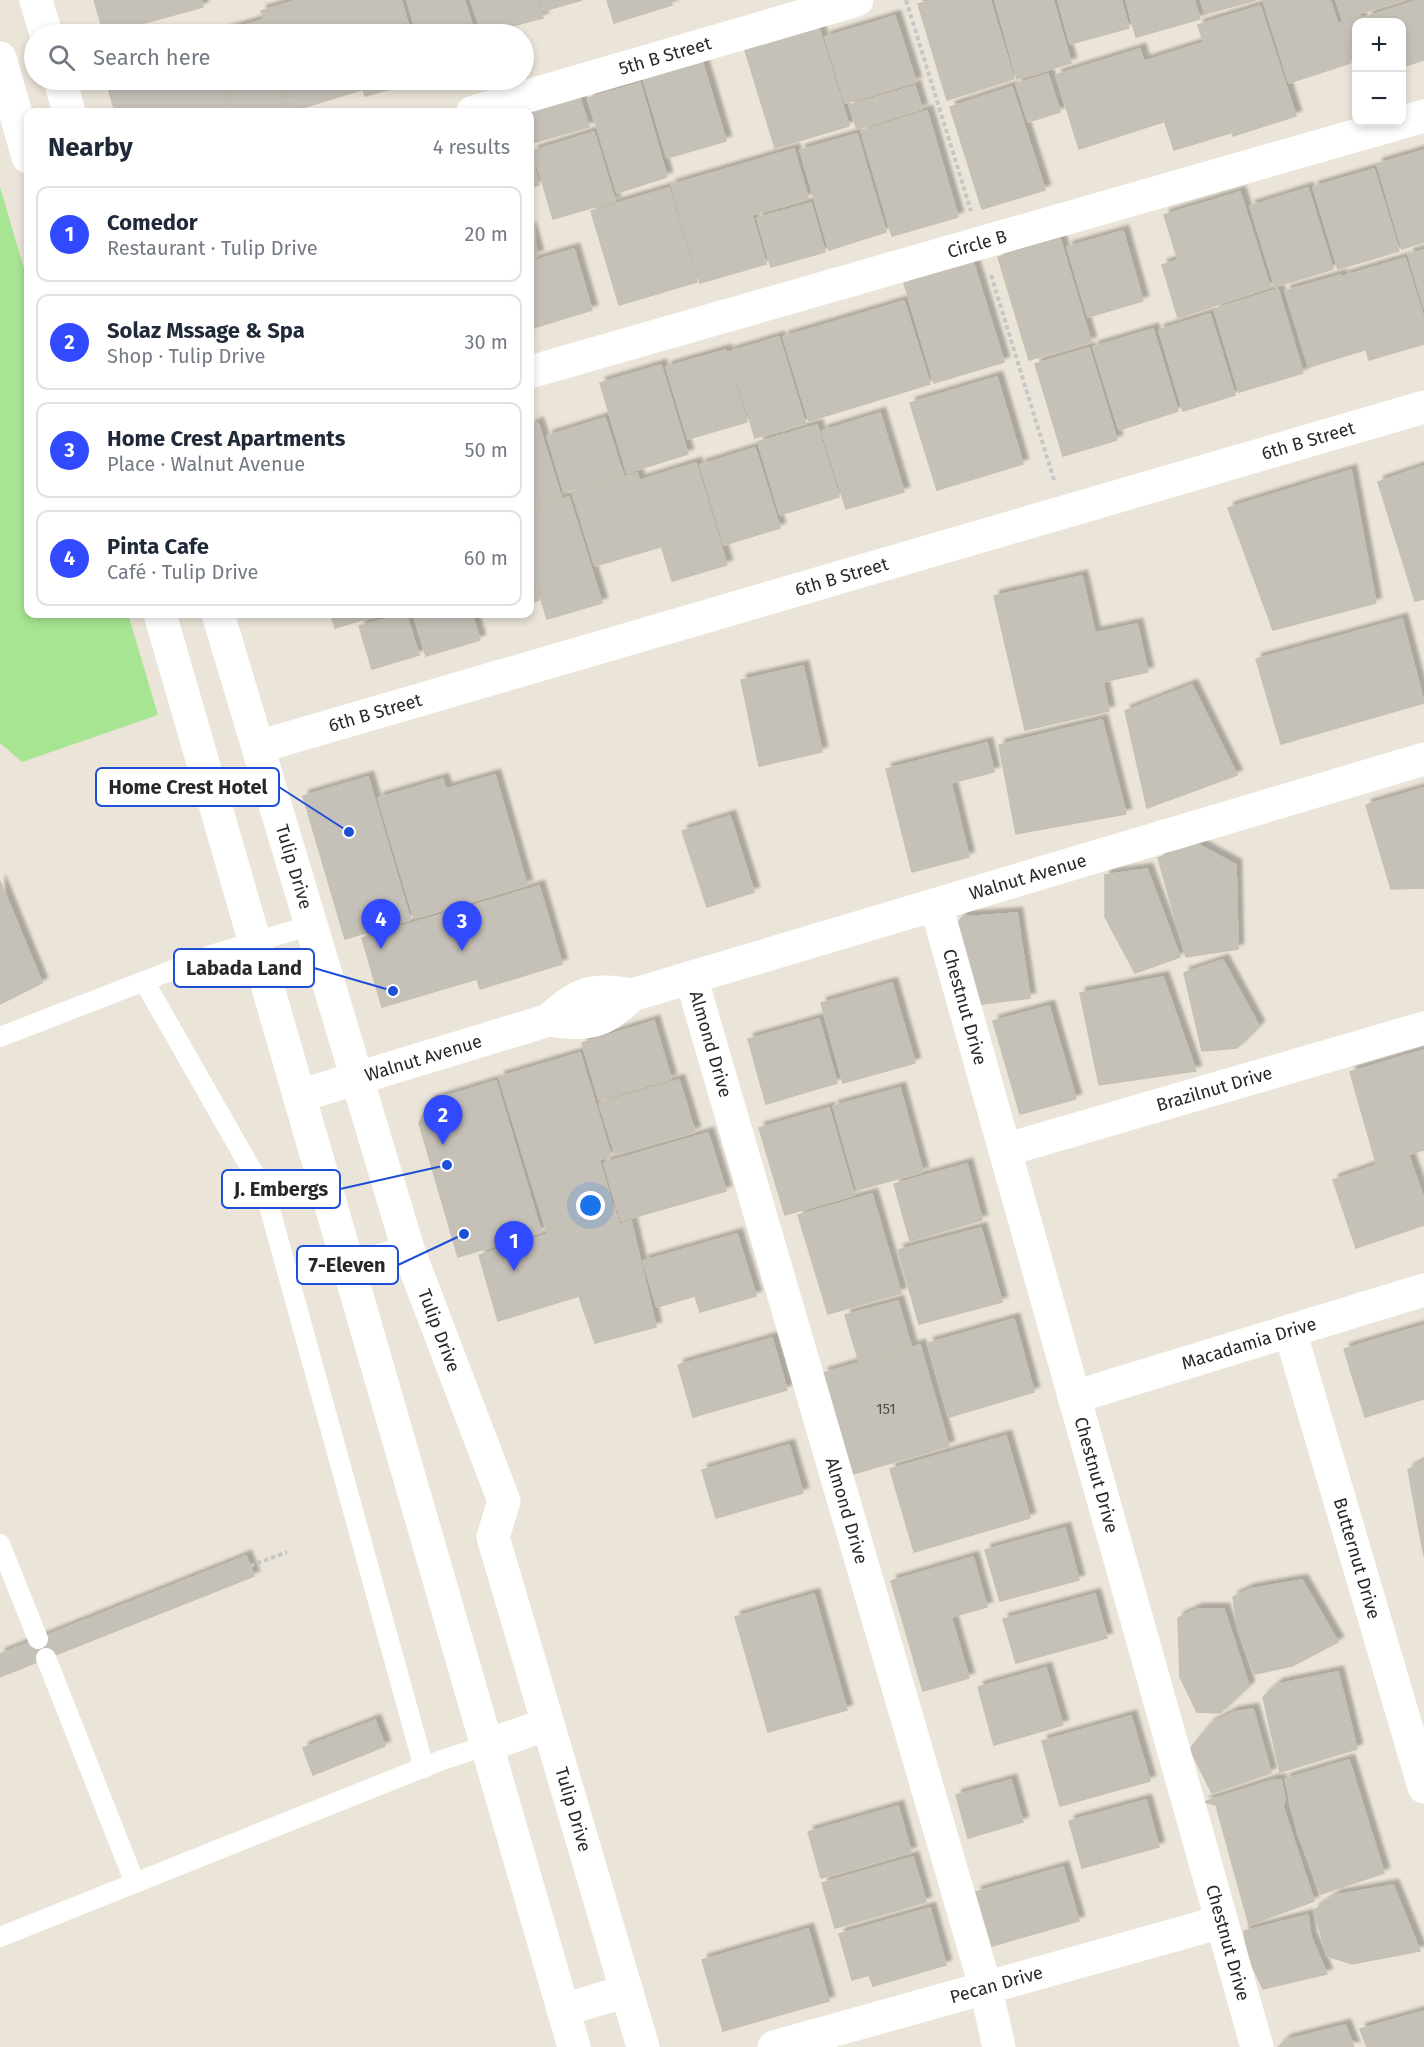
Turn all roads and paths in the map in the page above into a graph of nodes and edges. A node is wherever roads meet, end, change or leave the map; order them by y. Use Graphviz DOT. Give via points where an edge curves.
graph roads {
  1 [pos="36,0"];
  2 [pos="857,0"];
  3 [pos="43,24"];
  4 [pos="0,58"];
  5 [pos="63,90"];
  6 [pos="68,108"];
  7 [pos="487,108"];
  8 [pos="1424,116"];
  9 [pos="24,144"];
  10 [pos="534,371"];
  11 [pos="1424,407"];
  12 [pos="161,618"];
  13 [pos="219,618"];
  14 [pos="258,747"];
  15 [pos="1424,759"];
  16 [pos="936,905"];
  17 [pos="312,925"];
  18 [pos="256,942"];
  19 [pos="691,977"];
  20 [pos="144,981"];
  21 [pos="1424,1028"];
  22 [pos="0,1037"];
  23 [pos="357,1078"];
  24 [pos="298,1096"];
  25 [pos="1005,1150"];
  26 [pos="409,1252"];
  27 [pos="350,1269"];
  28 [pos="1424,1290"];
  29 [pos="1290,1331"];
  30 [pos="1074,1397"];
  31 [pos="0,1544"];
  32 [pos="287,1552"];
  33 [pos="250,1566"];
  34 [pos="38,1639"];
  35 [pos="46,1659"];
  36 [pos="549,1724"];
  37 [pos="485,1746"];
  38 [pos="424,1768"];
  39 [pos="1424,1787"];
  40 [pos="135,1883"];
  41 [pos="1221,1922"];
  42 [pos="0,1937"];
  43 [pos="986,1989"];
  44 [pos="635,2020"];
  45 [pos="570,2032"];
  46 [pos="774,2047"];
  47 [pos="999,2047"];
  48 [pos="1257,2047"];
  1 -- 3 [label="street"];
  2 -- 7 [label="street, 5th B Street"];
  4 -- 9 [label="street"];
  5 -- 6 [label="street"];
  8 -- 10 [label="street, Circle B"];
  11 -- 14 [label="street, 6th B Street"];
  12 -- 18 [label="street"];
  13 -- 14 [label="street, Tulip Drive"];
  14 -- 17 [label="street, Tulip Drive"];
  15 -- 16 [label="street, Walnut Avenue"];
  16 -- 19 [label="street, Walnut Avenue"];
  16 -- 25 [label="street, Chestnut Drive"];
  17 -- 18 [label="lane"];
  17 -- 23 [label="street, Tulip Drive"];
  18 -- 20 [label="lane"];
  18 -- 24 [label="street"];
  19 -- 23 [label="street, Walnut Avenue" via="633,994 610,1015 580,1025 549,1020"];
  19 -- 43 [label="street, Almond Drive"];
  20 -- 22 [label="lane"];
  20 -- 38 [label="lane" via="266,1195"];
  21 -- 25 [label="street, Brazilnut Drive"];
  23 -- 24 [label="street, Walnut Avenue"];
  23 -- 26 [label="street, Tulip Drive"];
  24 -- 27 [label="street"];
  25 -- 30 [label="street, Chestnut Drive"];
  26 -- 27 [label="street"];
  26 -- 36 [label="street, Tulip Drive" via="504,1501 493,1537"];
  27 -- 37 [label="street"];
  28 -- 29 [label="street, Macadamia Drive"];
  29 -- 30 [label="street, Macadamia Drive"];
  29 -- 39 [label="street, Butternut Drive"];
  30 -- 41 [label="street, Chestnut Drive"];
  31 -- 34 [label="lane"];
  32 -- 33 [label="path"];
  35 -- 40 [label="lane"];
  36 -- 37 [label="street"];
  36 -- 44 [label="street, Tulip Drive"];
  37 -- 38 [label="lane"];
  37 -- 45 [label="street"];
  38 -- 40 [label="lane"];
  40 -- 42 [label="lane"];
  41 -- 43 [label="street, Pecan Drive"];
  41 -- 48 [label="street, Chestnut Drive"];
  43 -- 46 [label="street, Pecan Drive"];
  43 -- 47 [label="street, Almond Drive"];
  44 -- 45 [label="street"];
}
